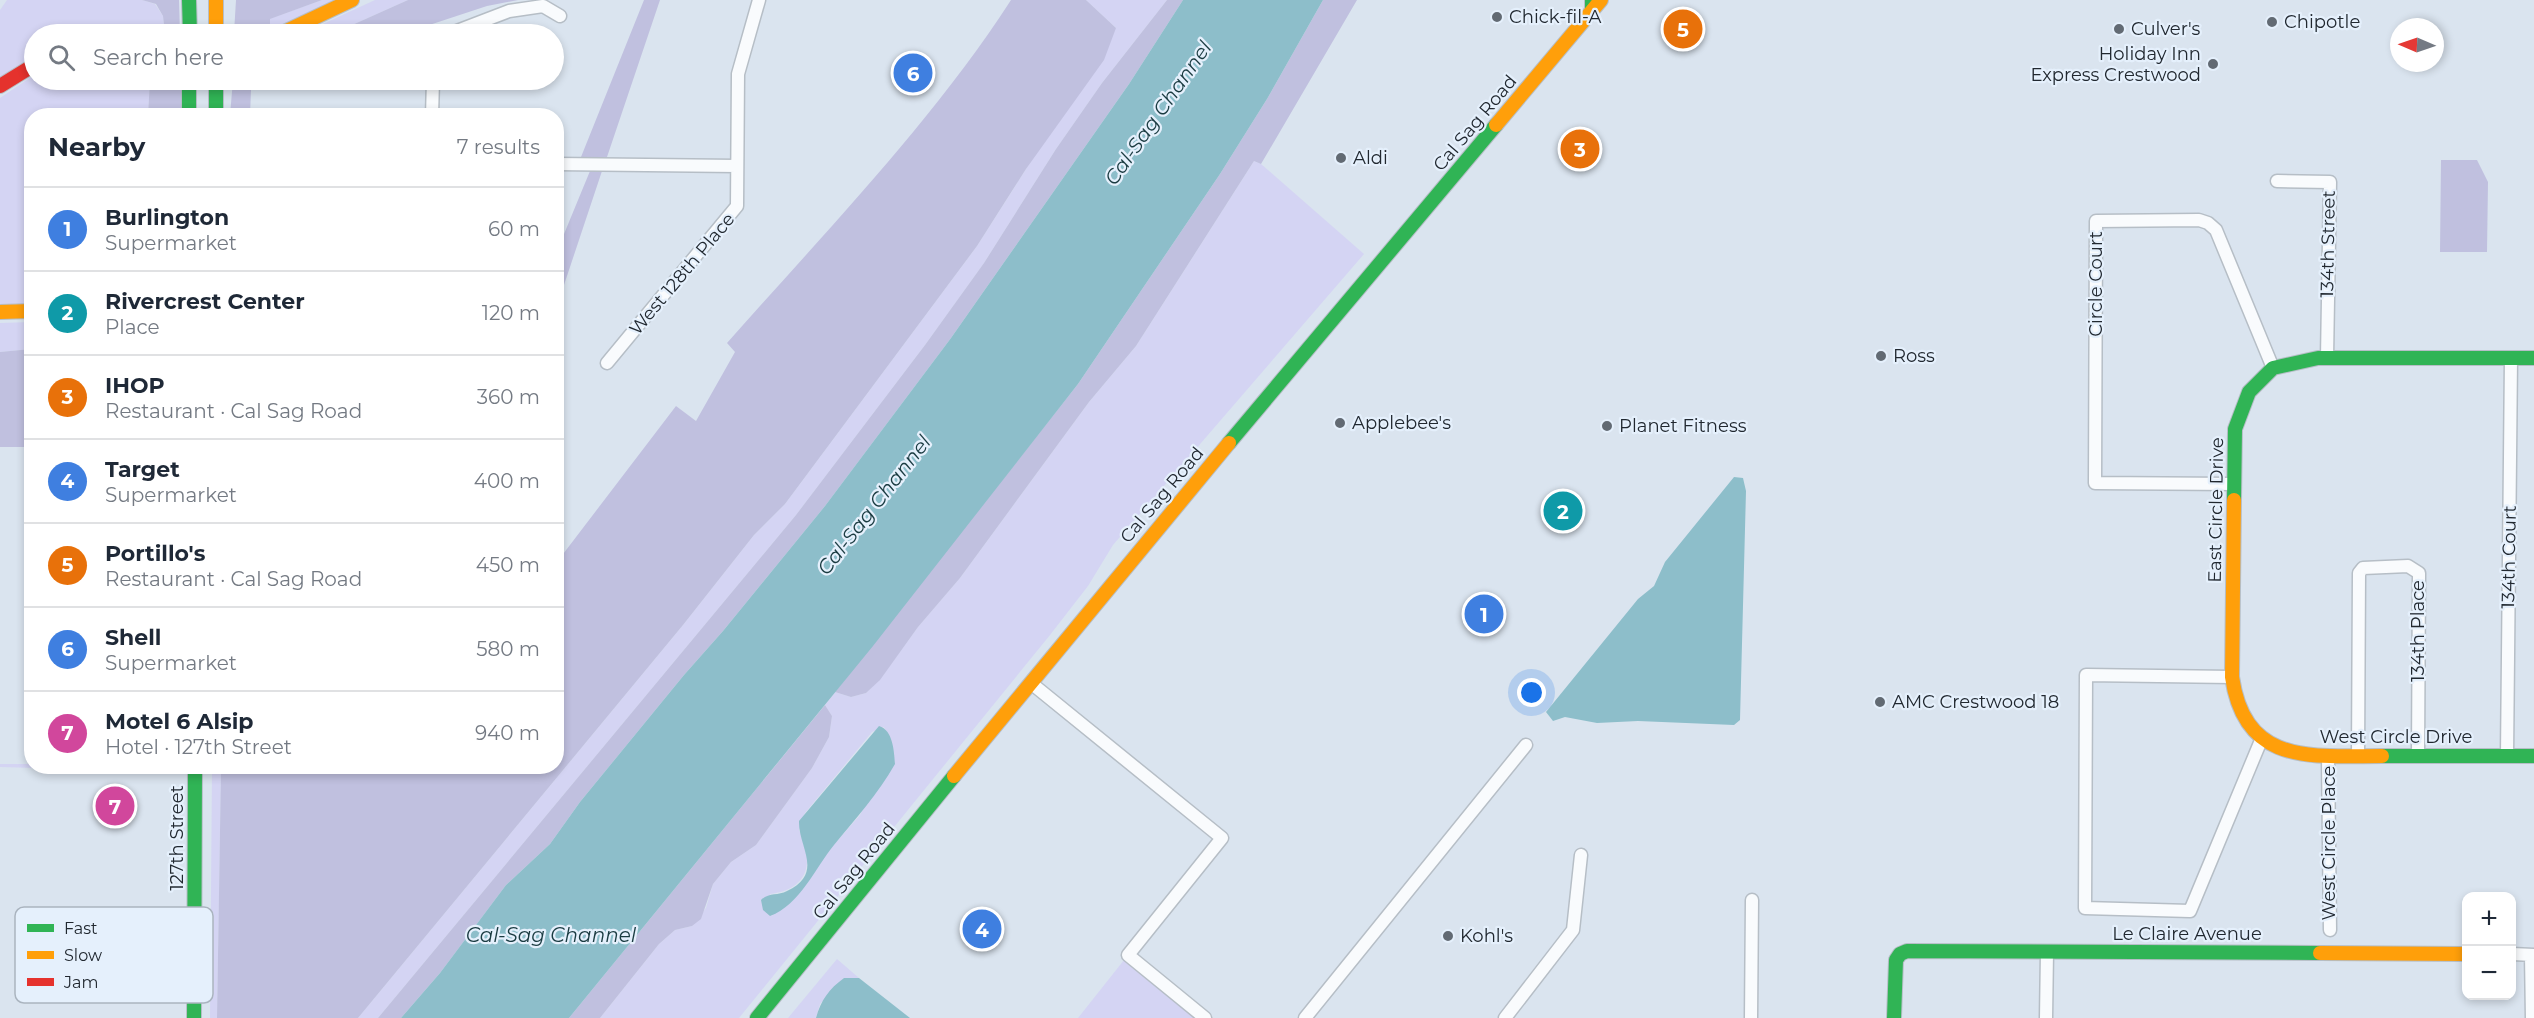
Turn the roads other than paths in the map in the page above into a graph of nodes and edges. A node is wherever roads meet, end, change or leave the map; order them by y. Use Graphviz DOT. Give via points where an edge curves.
graph roads {
  1 [pos="352,0"];
  2 [pos="759,0"];
  3 [pos="189,4"];
  4 [pos="1595,4"];
  5 [pos="217,5"];
  6 [pos="560,16"];
  7 [pos="190,24"];
  8 [pos="216,24"];
  9 [pos="301,24"];
  10 [pos="476,24"];
  11 [pos="24,71"];
  12 [pos="0,86"];
  13 [pos="189,90"];
  14 [pos="216,90"];
  15 [pos="433,90"];
  16 [pos="189,108"];
  17 [pos="216,108"];
  18 [pos="432,108"];
  19 [pos="564,164"];
  20 [pos="737,166"];
  21 [pos="2277,181"];
  22 [pos="24,311"];
  23 [pos="0,312"];
  24 [pos="2327,358"];
  25 [pos="2511,358"];
  26 [pos="2534,358"];
  27 [pos="607,363"];
  28 [pos="2273,368"];
  29 [pos="2233,484"];
  30 [pos="2232,677"];
  31 [pos="1031,683"];
  32 [pos="2262,738"];
  33 [pos="1526,745"];
  34 [pos="2328,756"];
  35 [pos="2358,756"];
  36 [pos="2418,756"];
  37 [pos="2507,756"];
  38 [pos="2534,756"];
  39 [pos="195,774"];
  40 [pos="1581,855"];
  41 [pos="1752,900"];
  42 [pos="194,907"];
  43 [pos="2330,930"];
  44 [pos="2047,952"];
  45 [pos="2462,954"];
  46 [pos="2516,954"];
  47 [pos="2533,955"];
  48 [pos="194,1003"];
  49 [pos="194,1018"];
  50 [pos="757,1018"];
  51 [pos="1205,1018"];
  52 [pos="1305,1018"];
  53 [pos="1505,1018"];
  54 [pos="1751,1018"];
  55 [pos="1894,1018"];
  56 [pos="2046,1018"];
  57 [pos="2532,1018"];
  1 -- 9 [label="main road"];
  2 -- 20 [label="street, West 128th Place" via="738,74"];
  3 -- 7 [label="main road"];
  4 -- 31 [label="main road, Cal Sag Road"];
  5 -- 8 [label="main road"];
  6 -- 10 [label="street" via="543,6 509,11"];
  11 -- 12 [label="main road"];
  13 -- 16 [label="main road"];
  14 -- 17 [label="main road"];
  15 -- 18 [label="street"];
  19 -- 20 [label="street"];
  20 -- 27 [label="street, West 128th Place" via="737,206"];
  21 -- 24 [label="street, 134th Street" via="2330,182"];
  22 -- 23 [label="main road"];
  24 -- 25 [label="main road"];
  24 -- 28 [label="main road"];
  25 -- 26 [label="main road"];
  25 -- 37 [label="street, 134th Court"];
  28 -- 29 [label="main road, East Circle Drive" via="2249,392 2238,414"];
  28 -- 29 [label="street, Circle Court" via="2216,230 2208,223 2096,221 2095,483"];
  29 -- 30 [label="main road, East Circle Drive"];
  30 -- 32 [label="main road, East Circle Drive" via="2237,707"];
  30 -- 32 [label="street" via="2086,675 2085,908 2190,910"];
  31 -- 50 [label="main road, Cal Sag Road"];
  31 -- 51 [label="street" via="1222,838 1128,955"];
  32 -- 34 [label="main road, West Circle Drive" via="2293,753"];
  33 -- 52 [label="street"];
  34 -- 35 [label="main road, West Circle Drive"];
  34 -- 43 [label="street, West Circle Place"];
  35 -- 36 [label="main road, West Circle Drive"];
  35 -- 36 [label="street, 134th Place" via="2359,573 2363,568 2408,566 2419,573"];
  36 -- 37 [label="main road, West Circle Drive"];
  37 -- 38 [label="main road, West Circle Drive"];
  39 -- 42 [label="main road, 127th Street"];
  40 -- 53 [label="street" via="1573,930"];
  41 -- 54 [label="street"];
  44 -- 45 [label="main road, Le Claire Avenue"];
  44 -- 55 [label="main road, Le Claire Avenue" via="1900,954 1896,960"];
  44 -- 56 [label="street"];
  46 -- 47 [label="street"];
  47 -- 57 [label="street"];
  48 -- 49 [label="main road, 127th Street"];
}
